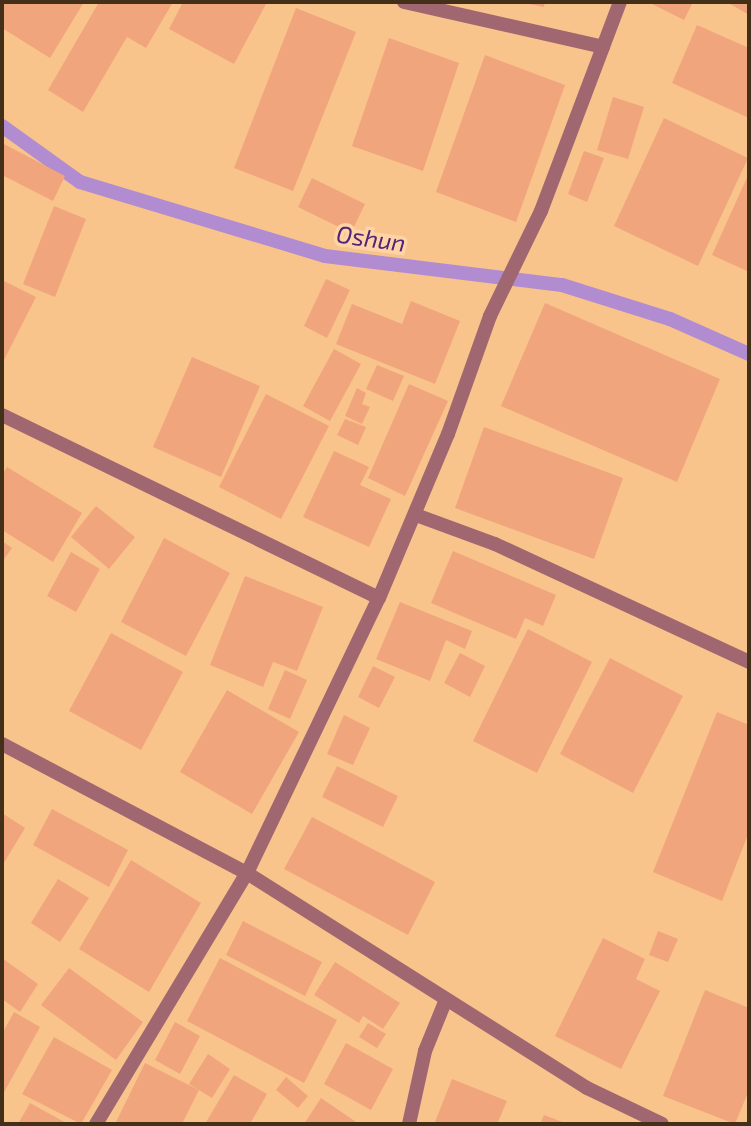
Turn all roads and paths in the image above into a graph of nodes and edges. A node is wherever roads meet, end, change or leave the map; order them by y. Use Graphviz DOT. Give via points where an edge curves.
graph roads {
  1 [pos="404,2"];
  2 [pos="620,2"];
  3 [pos="603,47"];
  4 [pos="2,415"];
  5 [pos="416,514"];
  6 [pos="379,598"];
  7 [pos="749,662"];
  8 [pos="2,744"];
  9 [pos="247,873"];
  10 [pos="445,1002"];
  11 [pos="96,1124"];
  12 [pos="409,1124"];
  13 [pos="662,1124"];
  1 -- 3 [label="street"];
  2 -- 3 [label="street"];
  3 -- 5 [label="street" via="541,211 490,316"];
  4 -- 6 [label="street"];
  5 -- 6 [label="street"];
  5 -- 7 [label="street" via="495,544"];
  6 -- 9 [label="street"];
  8 -- 9 [label="street"];
  9 -- 10 [label="street"];
  9 -- 11 [label="street"];
  10 -- 12 [label="street" via="425,1051"];
  10 -- 13 [label="street" via="587,1088"];
}
